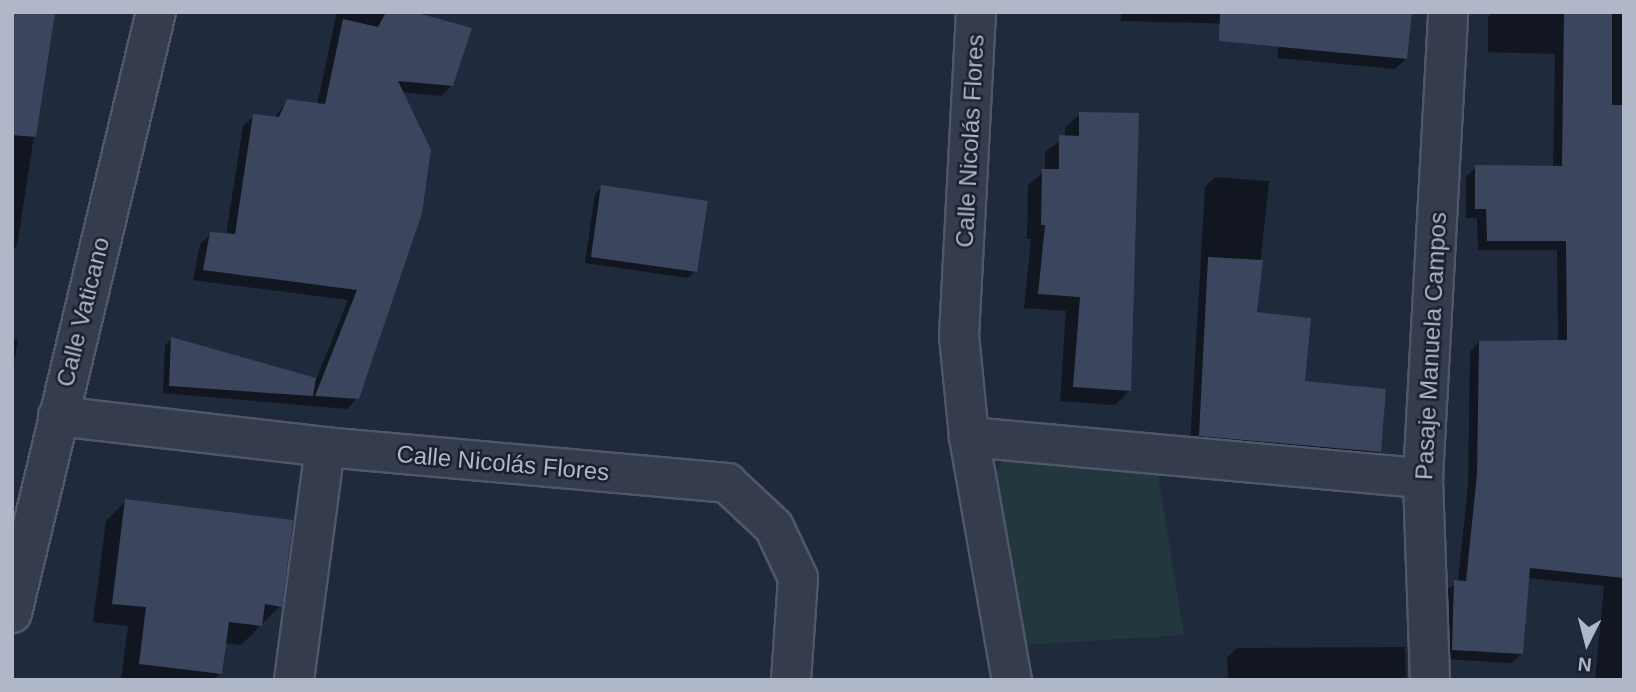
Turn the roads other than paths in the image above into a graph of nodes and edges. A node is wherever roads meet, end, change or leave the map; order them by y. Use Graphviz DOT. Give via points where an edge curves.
graph roads {
  1 [pos="156,12"];
  2 [pos="976,12"];
  3 [pos="1448,12"];
  4 [pos="58,416"];
  5 [pos="969,437"];
  6 [pos="325,447"];
  7 [pos="1423,478"];
  8 [pos="12,613"];
  9 [pos="294,680"];
  10 [pos="791,680"];
  11 [pos="1012,680"];
  12 [pos="1430,680"];
  1 -- 4 [label="street, Calle Vaticano"];
  2 -- 5 [label="street, Calle Nicolás Flores" via="960,336"];
  3 -- 7 [label="street, Pasaje Manuela Campos"];
  4 -- 6 [label="street, Calle Nicolás Flores"];
  4 -- 8 [label="street, Calle Vaticano"];
  5 -- 7 [label="street"];
  5 -- 11 [label="street, Calle Nicolás Flores"];
  6 -- 9 [label="street"];
  6 -- 10 [label="street, Calle Nicolás Flores" via="727,483 774,527 798,579"];
  7 -- 12 [label="street, Pasaje Manuela Campos"];
}
